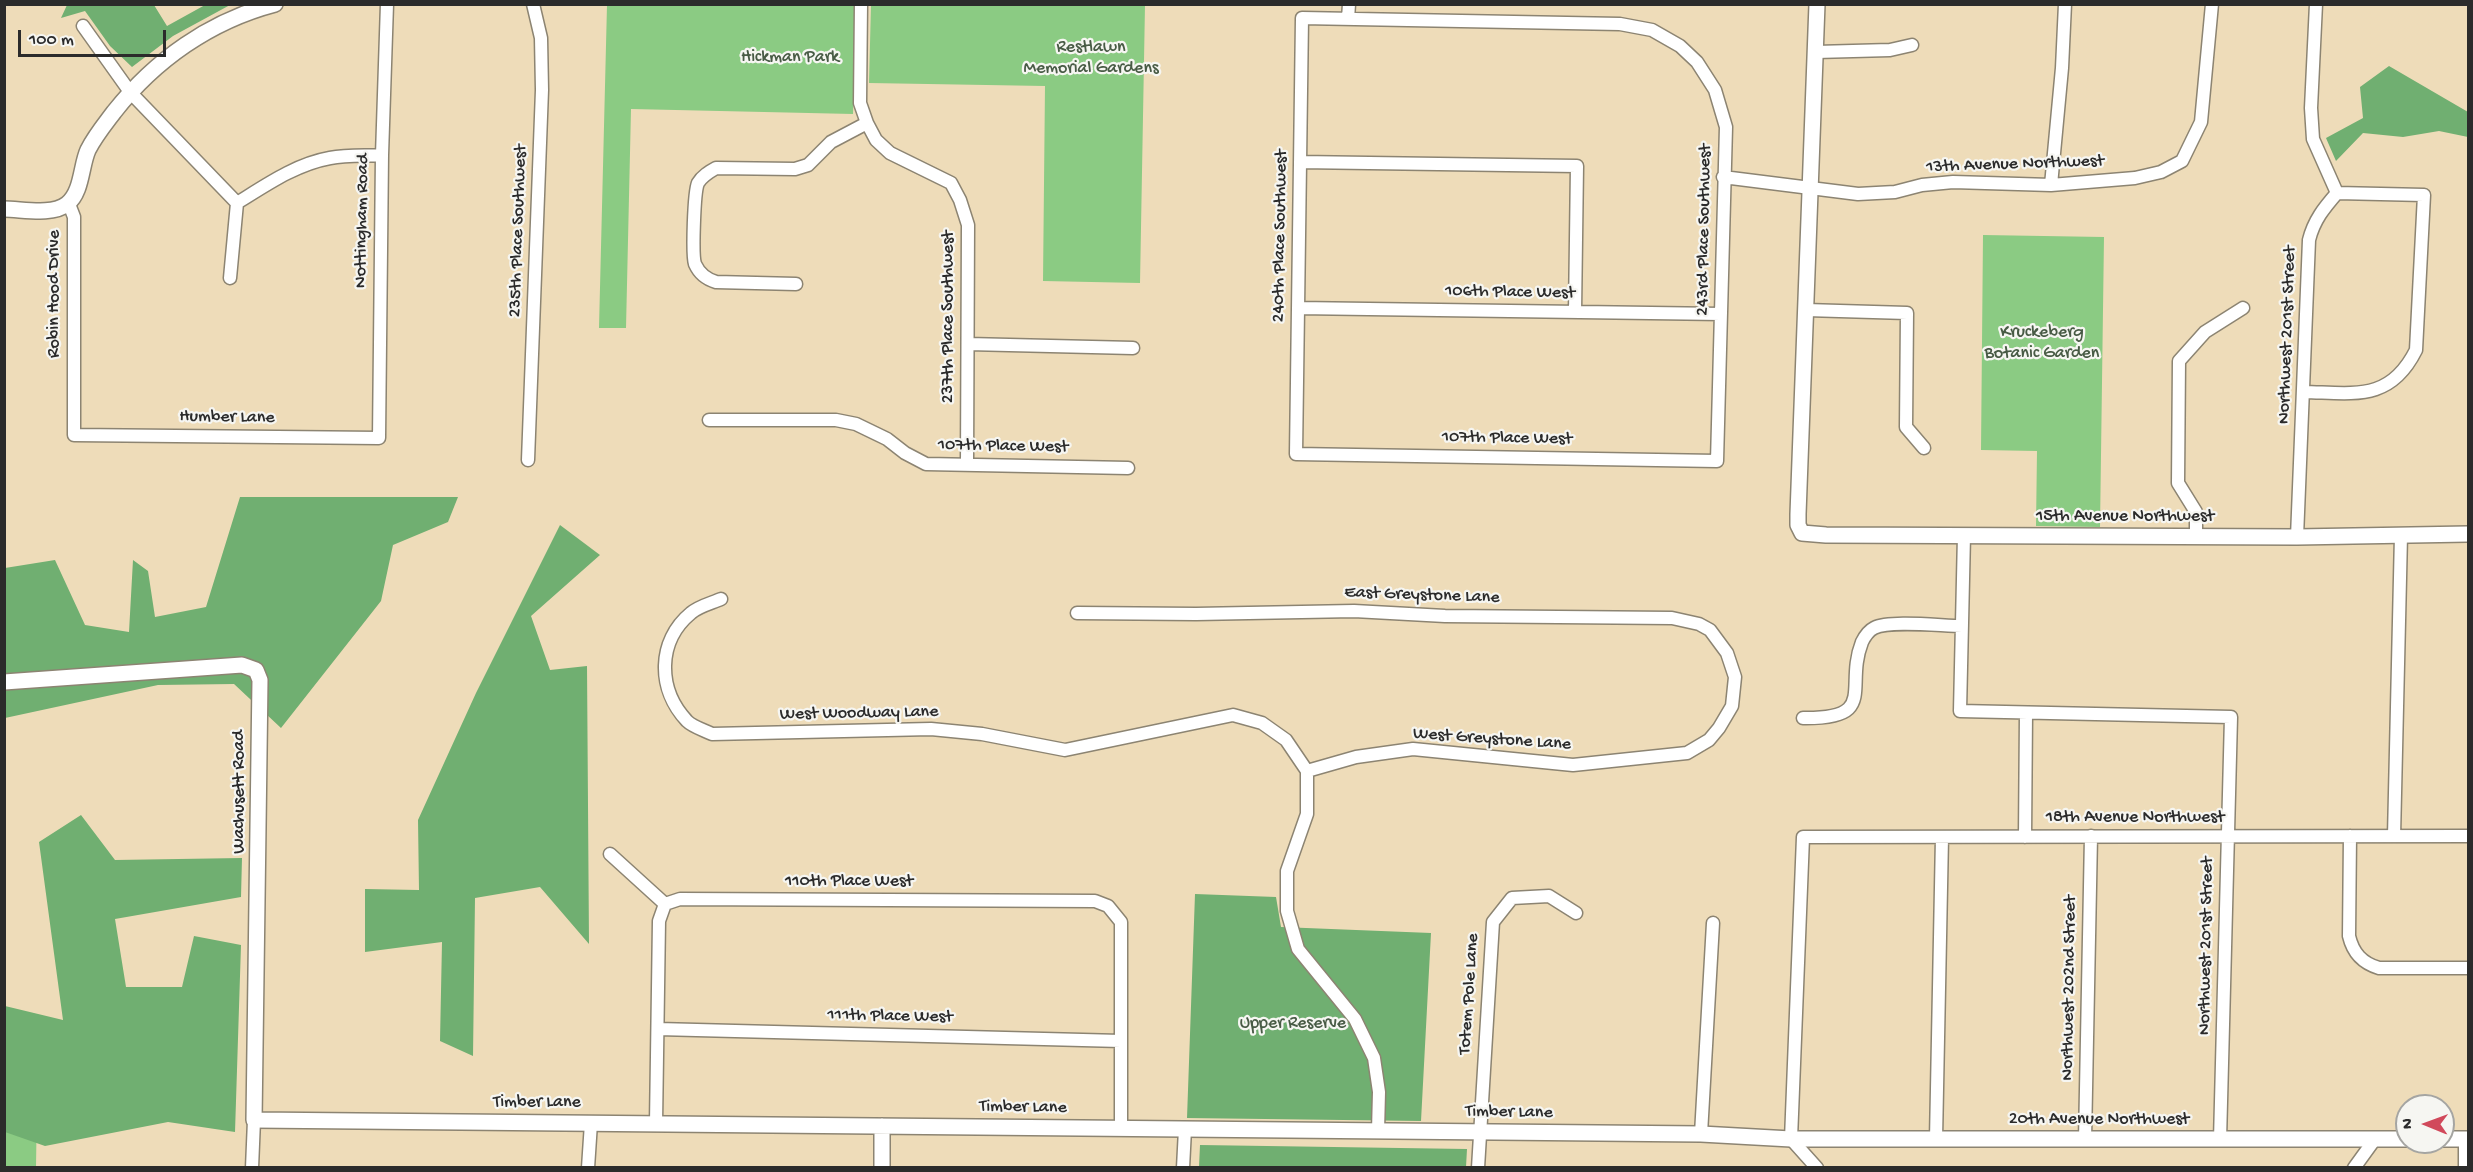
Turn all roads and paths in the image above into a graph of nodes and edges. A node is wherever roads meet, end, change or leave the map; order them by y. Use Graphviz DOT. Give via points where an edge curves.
graph roads {
  1 [pos="275,4"];
  2 [pos="387,4"];
  3 [pos="533,4"];
  4 [pos="861,4"];
  5 [pos="1349,4"];
  6 [pos="1817,4"];
  7 [pos="2065,4"];
  8 [pos="2212,4"];
  9 [pos="2316,4"];
  10 [pos="1348,19"];
  11 [pos="83,26"];
  12 [pos="1912,45"];
  13 [pos="1816,52"];
  14 [pos="130,92"];
  15 [pos="867,123"];
  16 [pos="382,155"];
  17 [pos="1300,162"];
  18 [pos="1723,177"];
  19 [pos="2051,185"];
  20 [pos="1810,188"];
  21 [pos="2337,193"];
  22 [pos="237,203"];
  23 [pos="69,204"];
  24 [pos="4,209"];
  25 [pos="230,278"];
  26 [pos="796,284"];
  27 [pos="1298,308"];
  28 [pos="2243,308"];
  29 [pos="1806,310"];
  30 [pos="1575,312"];
  31 [pos="1721,314"];
  32 [pos="968,344"];
  33 [pos="1133,348"];
  34 [pos="2304,392"];
  35 [pos="709,420"];
  36 [pos="74,435"];
  37 [pos="379,438"];
  38 [pos="1924,448"];
  39 [pos="1296,454"];
  40 [pos="528,460"];
  41 [pos="1717,461"];
  42 [pos="967,464"];
  43 [pos="1128,468"];
  44 [pos="2469,534"];
  45 [pos="1964,535"];
  46 [pos="2401,535"];
  47 [pos="2196,537"];
  48 [pos="2297,537"];
  49 [pos="721,599"];
  50 [pos="1077,613"];
  51 [pos="1962,626"];
  52 [pos="1735,676"];
  53 [pos="4,682"];
  54 [pos="2026,713"];
  55 [pos="1803,718"];
  56 [pos="1307,771"];
  57 [pos="2091,836"];
  58 [pos="2228,836"];
  59 [pos="2350,836"];
  60 [pos="2394,836"];
  61 [pos="2469,836"];
  62 [pos="1942,837"];
  63 [pos="2025,837"];
  64 [pos="610,854"];
  65 [pos="665,904"];
  66 [pos="1575,913"];
  67 [pos="1713,923"];
  68 [pos="2469,968"];
  69 [pos="658,1029"];
  70 [pos="1122,1041"];
  71 [pos="254,1120"];
  72 [pos="591,1123"];
  73 [pos="656,1123"];
  74 [pos="882,1126"];
  75 [pos="1121,1128"];
  76 [pos="1185,1129"];
  77 [pos="1378,1131"];
  78 [pos="1479,1132"];
  79 [pos="1701,1134"];
  80 [pos="1791,1139"];
  81 [pos="1936,1139"];
  82 [pos="2375,1139"];
  83 [pos="2395,1139"];
  84 [pos="2467,1139"];
  85 [pos="2085,1140"];
  86 [pos="2220,1140"];
  87 [pos="252,1167"];
  88 [pos="588,1167"];
  89 [pos="882,1167"];
  90 [pos="1183,1167"];
  91 [pos="1478,1167"];
  92 [pos="1817,1167"];
  93 [pos="2354,1167"];
  94 [pos="2465,1167"];
  1 -- 14 [label="street, Robin Hood Drive" via="199,35 163,60"];
  2 -- 16 [label="street, Nottingham Road"];
  3 -- 40 [label="street, 235th Place Southwest" via="542,38 542,90"];
  4 -- 15 [label="street, 237th Place Southwest" via="860,104"];
  5 -- 10 [label="street"];
  6 -- 13 [label="street"];
  7 -- 19 [label="street"];
  8 -- 19 [label="street, 13th Avenue Northwest" via="2201,123 2182,161 2135,178"];
  9 -- 21 [label="street" via="2313,139"];
  10 -- 17 [label="street, 240th Place Southwest" via="1302,18"];
  10 -- 18 [label="street, 243rd Place Southwest" via="1620,24 1653,30 1697,62 1715,90 1726,127"];
  11 -- 14 [label="street"];
  12 -- 13 [label="street" via="1890,50"];
  13 -- 20 [label="street"];
  14 -- 22 [label="street"];
  14 -- 23 [label="street, Robin Hood Drive" via="88,149"];
  15 -- 26 [label="street" via="831,142 808,165 795,169 716,168 698,183 694,261 706,279"];
  15 -- 32 [label="street, 237th Place Southwest" via="876,140 891,153 951,183 960,200 968,225"];
  16 -- 22 [label="street" via="330,158 303,166"];
  16 -- 37 [label="street, Nottingham Road"];
  17 -- 27 [label="street, 240th Place Southwest"];
  17 -- 30 [label="street" via="1577,166"];
  18 -- 20 [label="street, 13th Avenue Northwest"];
  18 -- 31 [label="street, 243rd Place Southwest"];
  19 -- 20 [label="street, 13th Avenue Northwest" via="1953,182 1858,194"];
  20 -- 29 [label="street"];
  21 -- 34 [label="street, Northwest 201st Street" via="2312,225 2309,240"];
  21 -- 34 [label="street" via="2424,195 2416,351 2408,368 2378,389 2361,393"];
  22 -- 25 [label="street"];
  23 -- 24 [label="street" via="56,210"];
  23 -- 36 [label="street, Robin Hood Drive" via="74,217"];
  27 -- 30 [label="street, 106th Place West"];
  27 -- 39 [label="street, 240th Place Southwest"];
  28 -- 47 [label="street" via="2205,332 2179,360 2178,483 2196,512"];
  29 -- 38 [label="street" via="1907,313 1906,427"];
  29 -- 45 [label="street, 15th Avenue Northwest" via="1798,514 1802,533"];
  30 -- 31 [label="street, 106th Place West"];
  31 -- 41 [label="street, 243rd Place Southwest"];
  32 -- 33 [label="street"];
  32 -- 42 [label="street, 237th Place Southwest"];
  34 -- 48 [label="street, Northwest 201st Street"];
  35 -- 42 [label="street, 107th Place West" via="836,420 856,424 887,439 926,464"];
  36 -- 37 [label="street, Humber Lane"];
  39 -- 41 [label="street, 107th Place West"];
  42 -- 43 [label="street, 107th Place West"];
  44 -- 46 [label="street, 15th Avenue Northwest"];
  45 -- 47 [label="street, 15th Avenue Northwest"];
  45 -- 51 [label="street"];
  46 -- 48 [label="street, 15th Avenue Northwest"];
  46 -- 60 [label="street"];
  47 -- 48 [label="street, 15th Avenue Northwest"];
  49 -- 56 [label="street, West Woodway Lane" via="692,612 676,628 665,651 664,675 672,700 688,722 712,734 931,729 1065,750 1233,715 1262,723 1286,740"];
  50 -- 52 [label="street, East Greystone Lane" via="1354,611 1671,618 1710,630 1727,652"];
  51 -- 54 [label="street" via="1960,711"];
  51 -- 55 [label="street" via="1875,627 1861,645 1855,699 1848,710 1824,718"];
  52 -- 56 [label="street, West Greystone Lane" via="1732,706 1719,728 1709,740 1686,753 1573,765 1413,749 1356,757"];
  53 -- 71 [label="street, Wachusett Road" via="242,664 256,670 260,680"];
  54 -- 58 [label="street, Northwest 201st Street" via="2231,717"];
  54 -- 63 [label="street"];
  56 -- 77 [label="street" via="1307,814 1287,871 1287,911 1298,950 1355,1020 1374,1058 1379,1092"];
  57 -- 58 [label="street, 18th Avenue Northwest"];
  57 -- 63 [label="street, 18th Avenue Northwest"];
  57 -- 85 [label="street, Northwest 202nd Street"];
  58 -- 59 [label="street, 18th Avenue Northwest"];
  58 -- 86 [label="street, Northwest 201st Street"];
  59 -- 60 [label="street, 18th Avenue Northwest"];
  59 -- 68 [label="street" via="2349,936 2357,955 2366,964 2379,968"];
  60 -- 61 [label="street, 18th Avenue Northwest"];
  62 -- 63 [label="street, 18th Avenue Northwest"];
  62 -- 80 [label="street, 18th Avenue Northwest" via="1803,837"];
  62 -- 81 [label="street"];
  64 -- 65 [label="street"];
  65 -- 69 [label="street" via="659,921"];
  65 -- 70 [label="street, 110th Place West" via="680,899 1095,902 1108,906 1121,922"];
  66 -- 78 [label="street, Totem Pole Lane" via="1549,896 1512,898 1493,922"];
  67 -- 79 [label="street"];
  69 -- 70 [label="street, 111th Place West"];
  69 -- 73 [label="street"];
  70 -- 75 [label="street"];
  71 -- 72 [label="street, Timber Lane"];
  71 -- 87 [label="street, Wachusett Road"];
  72 -- 73 [label="street, Timber Lane"];
  72 -- 88 [label="street"];
  73 -- 74 [label="street, Timber Lane"];
  74 -- 75 [label="street, Timber Lane"];
  74 -- 89 [label="street"];
  75 -- 76 [label="street, Timber Lane"];
  76 -- 77 [label="street, Timber Lane"];
  76 -- 90 [label="street"];
  77 -- 78 [label="street, Timber Lane"];
  78 -- 79 [label="street, Timber Lane"];
  78 -- 91 [label="street, Totem Pole Lane"];
  79 -- 80 [label="street, Timber Lane"];
  80 -- 81 [label="street, 20th Avenue Northwest"];
  80 -- 92 [label="street"];
  81 -- 85 [label="street, 20th Avenue Northwest"];
  82 -- 83 [label="street, 20th Avenue Northwest"];
  82 -- 86 [label="street, 20th Avenue Northwest"];
  82 -- 93 [label="street"];
  84 -- 94 [label="street"];
  85 -- 86 [label="street, 20th Avenue Northwest"];
}
